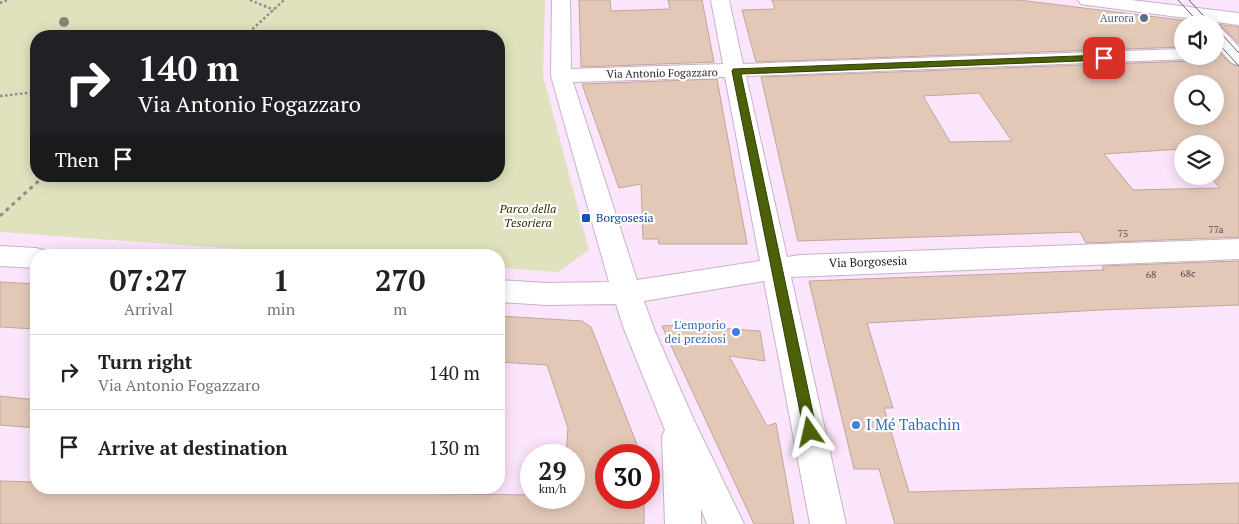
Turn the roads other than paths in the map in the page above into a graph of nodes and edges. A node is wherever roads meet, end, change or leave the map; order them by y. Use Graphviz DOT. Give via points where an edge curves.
graph roads {
  1 [pos="561,0"];
  2 [pos="720,0"];
  3 [pos="1087,0"];
  4 [pos="1184,0"];
  5 [pos="1177,15"];
  6 [pos="1197,15"];
  7 [pos="1224,19"];
  8 [pos="1239,19"];
  9 [pos="1174,55"];
  10 [pos="736,71"];
  11 [pos="561,76"];
  12 [pos="1239,249"];
  13 [pos="0,256"];
  14 [pos="30,258"];
  15 [pos="776,268"];
  16 [pos="505,291"];
  17 [pos="627,293"];
  18 [pos="678,422"];
  19 [pos="683,524"];
  20 [pos="726,524"];
  21 [pos="828,524"];
  1 -- 11 [label="street"];
  2 -- 10 [label="street"];
  3 -- 5 [label="street"];
  4 -- 6 [label="street"];
  7 -- 8 [label="street"];
  9 -- 10 [label="street, Via Antonio Fogazzaro"];
  10 -- 11 [label="street, Via Antonio Fogazzaro"];
  10 -- 15 [label="street"];
  11 -- 17 [label="street"];
  12 -- 15 [label="street, Via Borgosesia"];
  13 -- 14 [label="street"];
  15 -- 17 [label="street, Via Borgosesia"];
  15 -- 21 [label="street"];
  16 -- 17 [label="street, Via Borgosesia" via="546,294"];
  17 -- 18 [label="street"];
  18 -- 19 [label="street"];
  18 -- 20 [label="street"];
}
